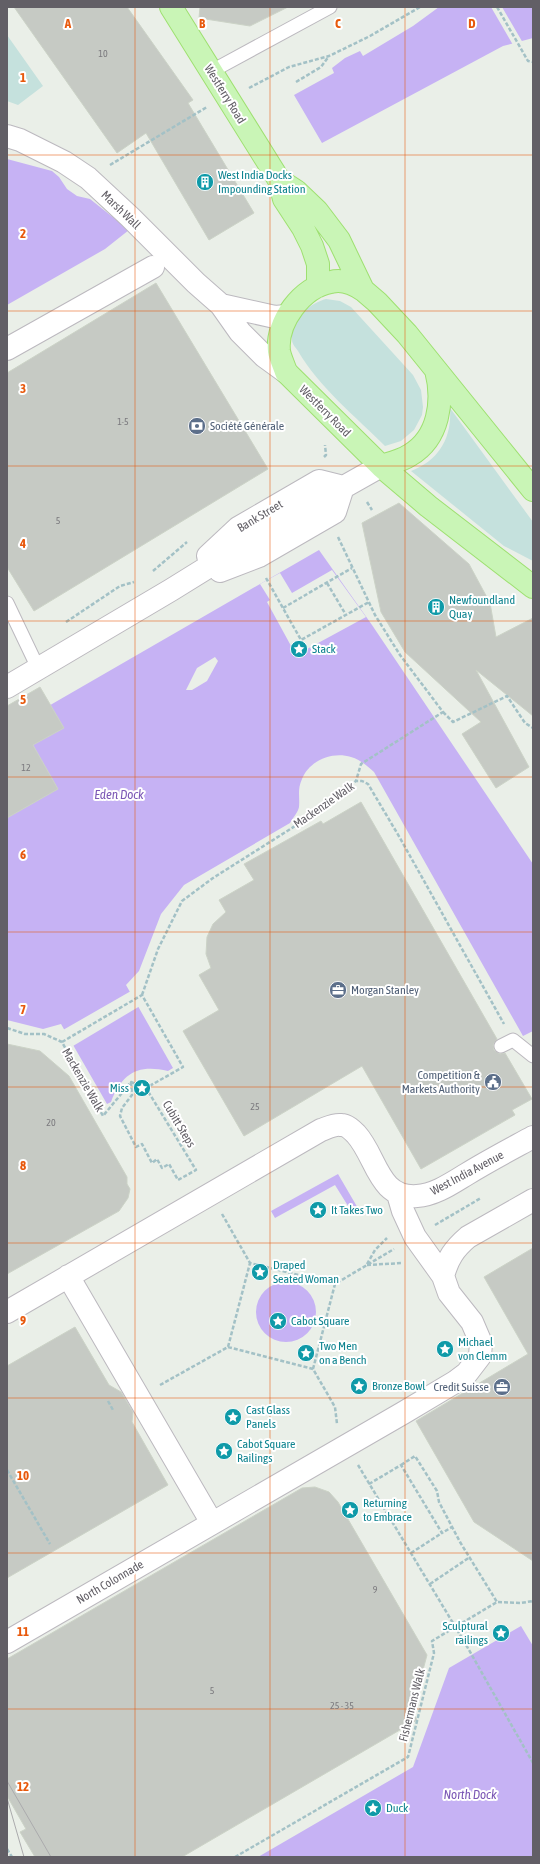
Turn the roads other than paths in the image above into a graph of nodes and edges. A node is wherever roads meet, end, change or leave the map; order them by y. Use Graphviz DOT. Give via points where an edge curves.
graph roads {
  1 [pos="171,7"];
  2 [pos="330,7"];
  3 [pos="212,71"];
  4 [pos="7,136"];
  5 [pos="274,173"];
  6 [pos="153,267"];
  7 [pos="318,286"];
  8 [pos="363,290"];
  9 [pos="221,305"];
  10 [pos="286,316"];
  11 [pos="7,349"];
  12 [pos="436,369"];
  13 [pos="286,372"];
  14 [pos="381,466"];
  15 [pos="343,487"];
  16 [pos="533,490"];
  17 [pos="531,588"];
  18 [pos="171,590"];
  19 [pos="7,603"];
  20 [pos="38,668"];
  21 [pos="7,687"];
  22 [pos="501,1046"];
  23 [pos="533,1056"];
  24 [pos="533,1137"];
  25 [pos="398,1194"];
  26 [pos="533,1200"];
  27 [pos="68,1276"];
  28 [pos="444,1276"];
  29 [pos="7,1312"];
  30 [pos="212,1523"];
  31 [pos="7,1642"];
  1 -- 3 [label="main road, Westferry Road"];
  2 -- 3 [label="lane"];
  3 -- 5 [label="main road, Westferry Road"];
  4 -- 9 [label="street, Marsh Wall" via="64,162 88,178"];
  5 -- 7 [label="main road, Westferry Road" via="284,199 312,246 318,264"];
  5 -- 8 [label="main road, Westferry Road" via="317,211 327,224 339,240"];
  6 -- 11 [label="street"];
  7 -- 8 [label="main road" via="341,281"];
  7 -- 10 [label="main road, Westferry Road" via="302,298"];
  8 -- 12 [label="main road, Westferry Road" via="382,307"];
  9 -- 10 [label="street, Marsh Wall" via="275,317"];
  9 -- 13 [label="street, Marsh Wall" via="240,332 264,356"];
  10 -- 13 [label="main road, Westferry Road" via="281,329 279,351"];
  12 -- 14 [label="main road" via="440,398 435,426 428,438 410,455"];
  12 -- 16 [label="main road, Westferry Road"];
  13 -- 14 [label="main road, Westferry Road"];
  14 -- 15 [label="street"];
  14 -- 17 [label="main road, Westferry Road"];
  15 -- 18 [label="street, Bank Street" via="335,512 259,556"];
  15 -- 18 [label="street, Bank Street" via="319,481 238,528"];
  18 -- 20 [label="street, Bank Street"];
  19 -- 20 [label="lane"];
  20 -- 21 [label="street, Bank Street"];
  22 -- 23 [label="lane" via="513,1040"];
  24 -- 25 [label="street, West India Avenue" via="437,1190 419,1196"];
  25 -- 27 [label="street" via="381,1178 362,1141 350,1128 336,1125 314,1134"];
  25 -- 28 [label="street" via="415,1237"];
  26 -- 28 [label="street" via="468,1237 447,1261"];
  27 -- 29 [label="street"];
  27 -- 30 [label="street"];
  28 -- 30 [label="street" via="449,1293 472,1322 481,1343 480,1356 475,1364 455,1382"];
  30 -- 31 [label="street, North Colonnade"];
}
